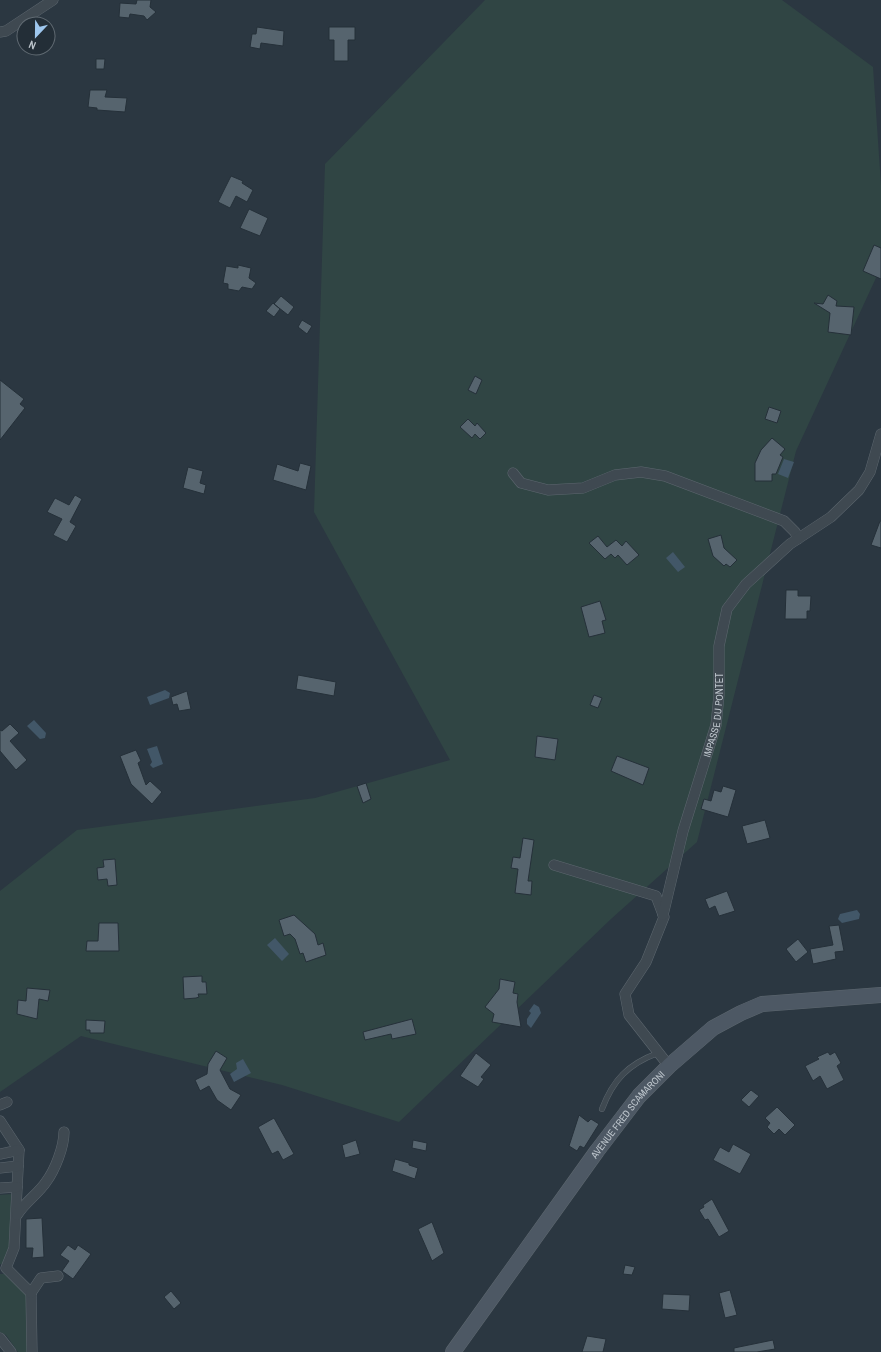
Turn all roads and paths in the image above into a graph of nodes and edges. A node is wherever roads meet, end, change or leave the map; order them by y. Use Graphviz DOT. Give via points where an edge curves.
graph roads {
  1 [pos="53,0"];
  2 [pos="0,32"];
  3 [pos="881,434"];
  4 [pos="513,472"];
  5 [pos="798,539"];
  6 [pos="554,865"];
  7 [pos="664,915"];
  8 [pos="881,995"];
  9 [pos="658,1053"];
  10 [pos="669,1066"];
  11 [pos="602,1109"];
  12 [pos="0,1121"];
  13 [pos="64,1132"];
  14 [pos="19,1150"];
  15 [pos="0,1154"];
  16 [pos="18,1166"];
  17 [pos="0,1168"];
  18 [pos="17,1187"];
  19 [pos="0,1188"];
  20 [pos="16,1217"];
  21 [pos="3,1268"];
  22 [pos="58,1276"];
  23 [pos="31,1293"];
  24 [pos="0,1338"];
  25 [pos="11,1352"];
  26 [pos="32,1352"];
  27 [pos="453,1352"];
  1 -- 2 [label="street" via="6,31"];
  3 -- 5 [label="street, IMPASSE DU PONTET" via="870,472 859,490 831,517"];
  4 -- 5 [label="street" via="521,483 548,490 583,488 614,475 641,472 665,476 784,521"];
  5 -- 7 [label="street, IMPASSE DU PONTET" via="746,584 727,609 719,646 716,725 683,831"];
  6 -- 7 [label="street" via="656,896"];
  7 -- 9 [label="street, IMPASSE DU PONTET" via="646,962 625,994 629,1015"];
  8 -- 10 [label="main road, AVENUE FRED SCAMARONI" via="762,1004 713,1028"];
  9 -- 10 [label="street, IMPASSE DU PONTET"];
  9 -- 11 [label="lane" via="644,1058 623,1072 607,1095"];
  10 -- 27 [label="main road, AVENUE FRED SCAMARONI" via="639,1096 597,1151"];
  12 -- 14 [label="street"];
  13 -- 20 [label="street" via="64,1144 46,1182 24,1204"];
  14 -- 15 [label="street"];
  14 -- 16 [label="street"];
  16 -- 17 [label="street"];
  16 -- 18 [label="street"];
  18 -- 19 [label="street"];
  18 -- 20 [label="street"];
  20 -- 21 [label="street" via="14,1248"];
  21 -- 23 [label="street"];
  22 -- 23 [label="street" via="41,1278"];
  23 -- 26 [label="street"];
  24 -- 25 [label="street"];
}
